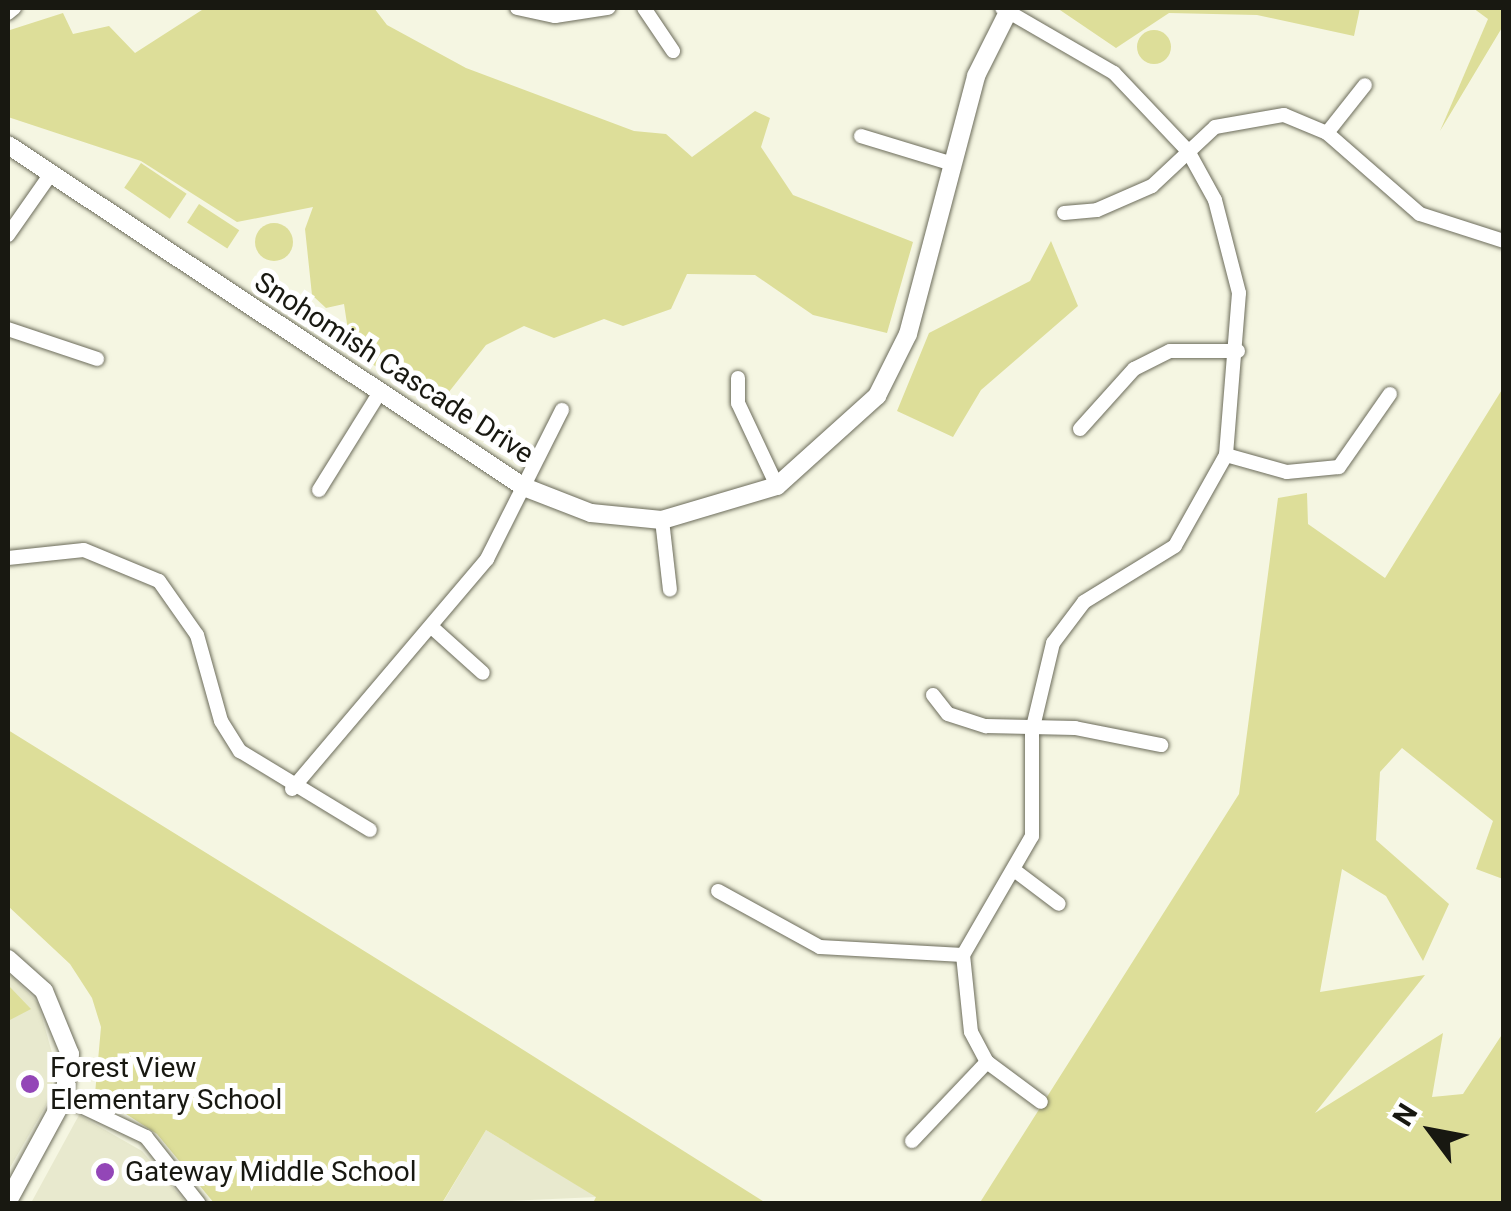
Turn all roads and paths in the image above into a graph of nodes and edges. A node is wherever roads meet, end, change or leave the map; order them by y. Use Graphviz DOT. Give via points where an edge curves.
graph roads {
  1 [pos="14,8"];
  2 [pos="517,8"];
  3 [pos="608,8"];
  4 [pos="644,8"];
  5 [pos="1006,9"];
  6 [pos="8,13"];
  7 [pos="673,51"];
  8 [pos="1365,85"];
  9 [pos="1328,133"];
  10 [pos="861,136"];
  11 [pos="8,145"];
  12 [pos="1188,151"];
  13 [pos="946,162"];
  14 [pos="50,175"];
  15 [pos="1064,213"];
  16 [pos="8,235"];
  17 [pos="1504,241"];
  18 [pos="8,329"];
  19 [pos="1238,350"];
  20 [pos="97,359"];
  21 [pos="738,378"];
  22 [pos="380,392"];
  23 [pos="1390,394"];
  24 [pos="562,410"];
  25 [pos="1080,429"];
  26 [pos="1226,456"];
  27 [pos="777,486"];
  28 [pos="524,487"];
  29 [pos="318,490"];
  30 [pos="662,520"];
  31 [pos="8,558"];
  32 [pos="670,590"];
  33 [pos="435,630"];
  34 [pos="484,673"];
  35 [pos="933,695"];
  36 [pos="1032,731"];
  37 [pos="1160,745"];
  38 [pos="292,790"];
  39 [pos="370,830"];
  40 [pos="1018,873"];
  41 [pos="718,890"];
  42 [pos="1059,904"];
  43 [pos="963,955"];
  44 [pos="8,959"];
  45 [pos="987,1062"];
  46 [pos="64,1098"];
  47 [pos="1042,1102"];
  48 [pos="912,1141"];
  49 [pos="8,1202"];
  50 [pos="199,1204"];
  1 -- 6 [label="street"];
  2 -- 3 [label="street" via="555,16"];
  4 -- 7 [label="street"];
  5 -- 12 [label="street" via="1114,74"];
  5 -- 13 [label="street, Snohomish Cascade Drive"];
  8 -- 9 [label="street"];
  9 -- 12 [label="street" via="1284,116 1250,115 1215,127"];
  9 -- 17 [label="street" via="1420,214"];
  10 -- 13 [label="street"];
  11 -- 14 [label="street, Snohomish Cascade Drive"];
  12 -- 15 [label="street" via="1152,186 1096,210"];
  12 -- 19 [label="street" via="1231,250"];
  13 -- 27 [label="street, Snohomish Cascade Drive" via="893,368 857,422"];
  14 -- 16 [label="street"];
  14 -- 22 [label="street, Snohomish Cascade Drive"];
  18 -- 20 [label="street"];
  19 -- 25 [label="street" via="1170,351 1134,368"];
  19 -- 26 [label="street"];
  21 -- 27 [label="street" via="738,403"];
  22 -- 28 [label="street, Snohomish Cascade Drive"];
  22 -- 29 [label="street"];
  23 -- 26 [label="street" via="1339,467 1286,472"];
  24 -- 28 [label="street"];
  26 -- 36 [label="street" via="1175,546 1084,602 1053,643"];
  27 -- 30 [label="street, Snohomish Cascade Drive"];
  28 -- 30 [label="street, Snohomish Cascade Drive" via="591,513"];
  28 -- 33 [label="street"];
  30 -- 32 [label="street"];
  31 -- 38 [label="street" via="84,550 159,581 198,635 221,722 259,770"];
  33 -- 34 [label="street"];
  33 -- 38 [label="street" via="321,746"];
  35 -- 36 [label="street" via="948,714"];
  36 -- 37 [label="street" via="1107,731"];
  36 -- 40 [label="street" via="1036,803"];
  38 -- 39 [label="street"];
  40 -- 42 [label="street"];
  40 -- 43 [label="street"];
  41 -- 43 [label="street" via="820,947"];
  43 -- 45 [label="street" via="971,1032"];
  44 -- 46 [label="street" via="62,1019 70,1054"];
  45 -- 47 [label="street"];
  45 -- 48 [label="street"];
  46 -- 49 [label="street"];
  46 -- 50 [label="street" via="146,1137"];
}
